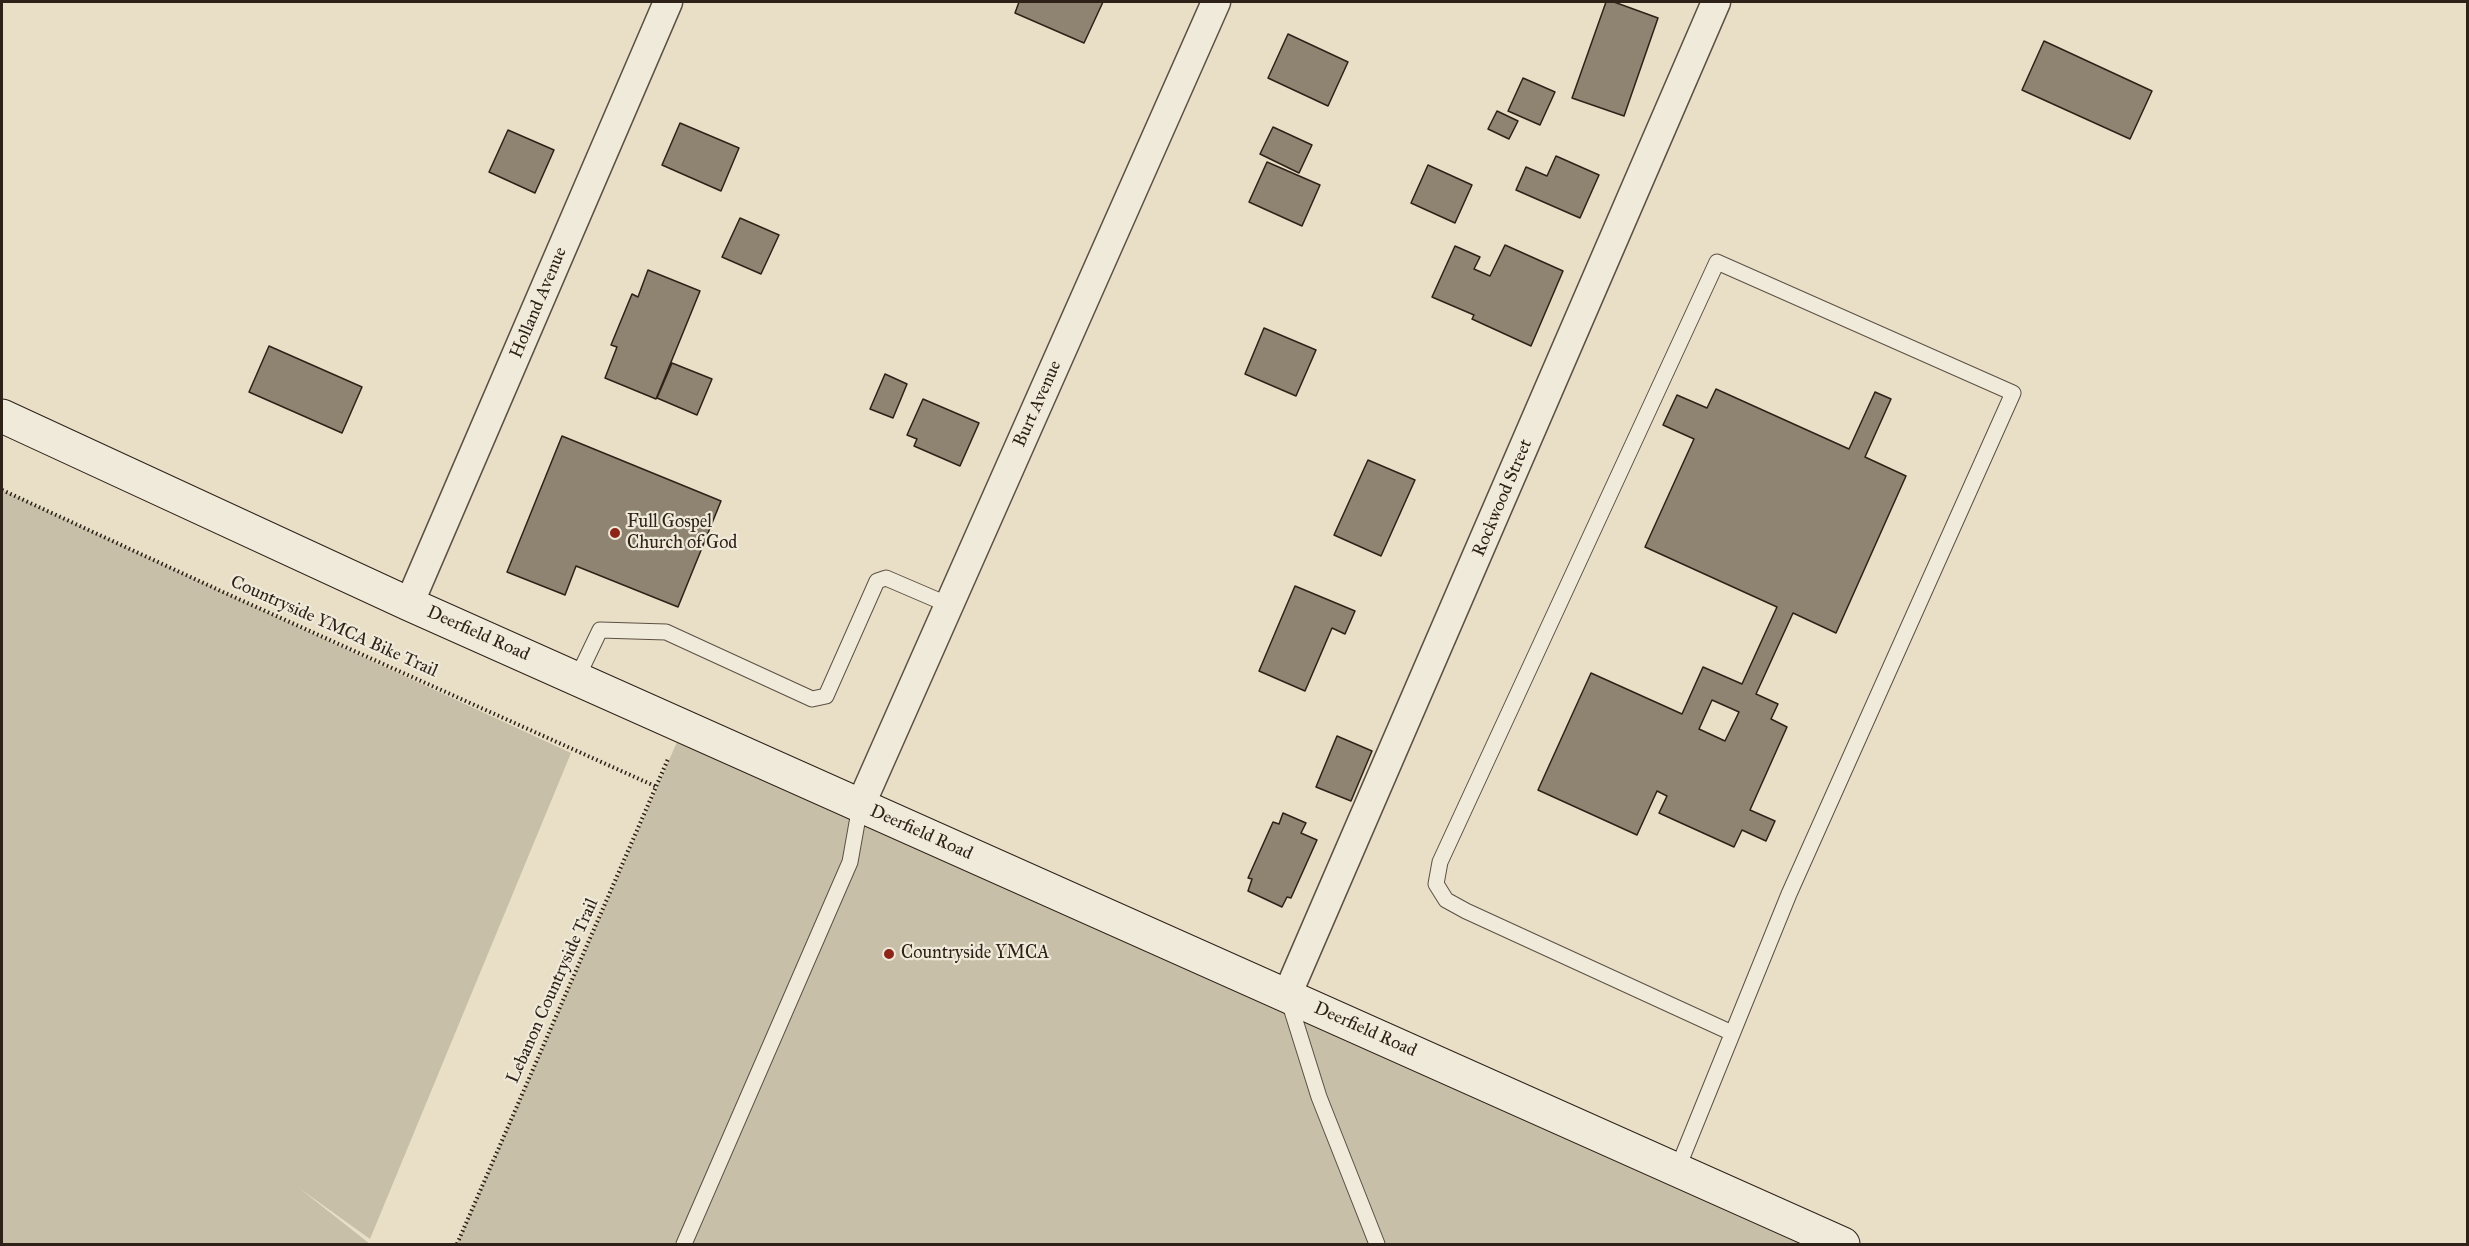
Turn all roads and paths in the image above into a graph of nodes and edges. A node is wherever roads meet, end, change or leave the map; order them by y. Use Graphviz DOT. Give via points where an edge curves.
graph roads {
  1 [pos="668,2"];
  2 [pos="1216,2"];
  3 [pos="1716,2"];
  4 [pos="2,416"];
  5 [pos="2,490"];
  6 [pos="410,604"];
  7 [pos="949,605"];
  8 [pos="577,678"];
  9 [pos="673,749"];
  10 [pos="657,787"];
  11 [pos="860,806"];
  12 [pos="1287,995"];
  13 [pos="1732,1033"];
  14 [pos="1677,1170"];
  15 [pos="457,1245"];
  16 [pos="684,1245"];
  17 [pos="1377,1245"];
  18 [pos="1843,1245"];
  1 -- 6 [label="street, Holland Avenue"];
  2 -- 7 [label="street, Burt Avenue"];
  3 -- 12 [label="street, Rockwood Street"];
  4 -- 6 [label="street, Deerfield Road"];
  5 -- 10 [label="path, Countryside YMCA Bike Trail"];
  6 -- 8 [label="street, Deerfield Road"];
  7 -- 8 [label="lane" via="886,578 877,581 826,696 812,699 666,632 600,630"];
  7 -- 11 [label="street, Burt Avenue"];
  8 -- 11 [label="street, Deerfield Road"];
  9 -- 10 [label="path, Lebanon Countryside Trail"];
  10 -- 15 [label="path, Lebanon Countryside Trail"];
  11 -- 12 [label="street, Deerfield Road"];
  11 -- 16 [label="lane" via="850,862"];
  12 -- 14 [label="street, Deerfield Road"];
  12 -- 17 [label="lane" via="1319,1096"];
  13 -- 13 [label="lane" via="1789,894 2013,393 1717,262 1440,862 1436,884 1446,900 1466,911"];
  13 -- 14 [label="lane"];
  14 -- 18 [label="street, Deerfield Road"];
}
